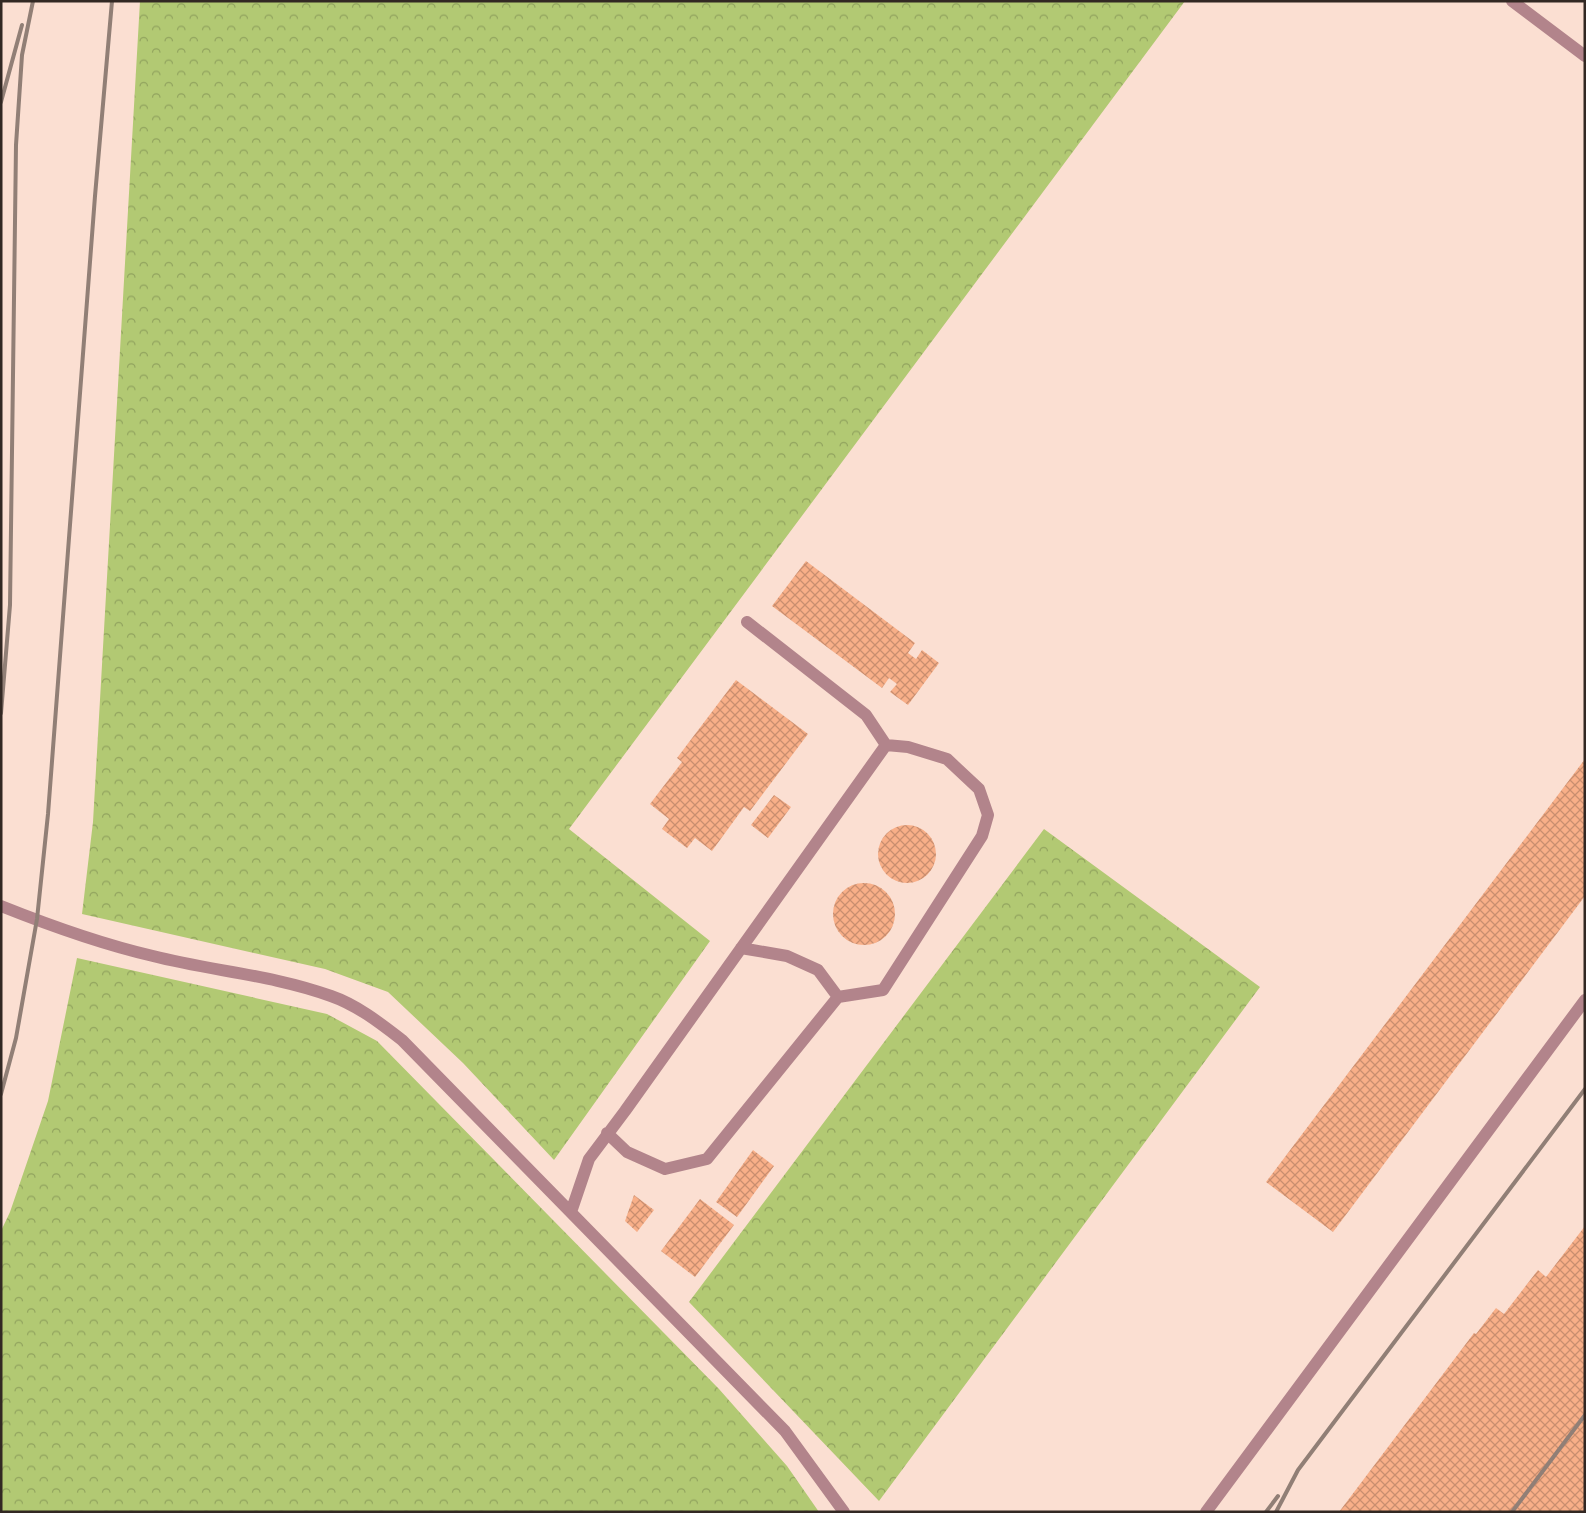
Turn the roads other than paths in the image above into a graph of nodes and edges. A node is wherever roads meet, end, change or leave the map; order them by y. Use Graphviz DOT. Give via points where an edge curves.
graph roads {
  1 [pos="1512,1"];
  2 [pos="1585,56"];
  3 [pos="747,622"];
  4 [pos="886,745"];
  5 [pos="1,906"];
  6 [pos="741,948"];
  7 [pos="838,996"];
  8 [pos="1585,1000"];
  9 [pos="607,1134"];
  10 [pos="571,1212"];
  11 [pos="844,1512"];
  12 [pos="1206,1512"];
  1 -- 2 [label="lane"];
  3 -- 4 [label="lane" via="866,715"];
  4 -- 6 [label="lane"];
  4 -- 7 [label="lane" via="908,747 947,759 979,789 988,815 982,836 883,990"];
  5 -- 10 [label="lane" via="94,940 154,957 282,981 332,996 364,1013 402,1040"];
  6 -- 7 [label="lane" via="787,956 818,970"];
  6 -- 9 [label="lane"];
  7 -- 9 [label="lane" via="707,1159 665,1169 627,1152"];
  8 -- 12 [label="lane"];
  9 -- 10 [label="lane" via="589,1159"];
  10 -- 11 [label="lane" via="784,1431"];
}
